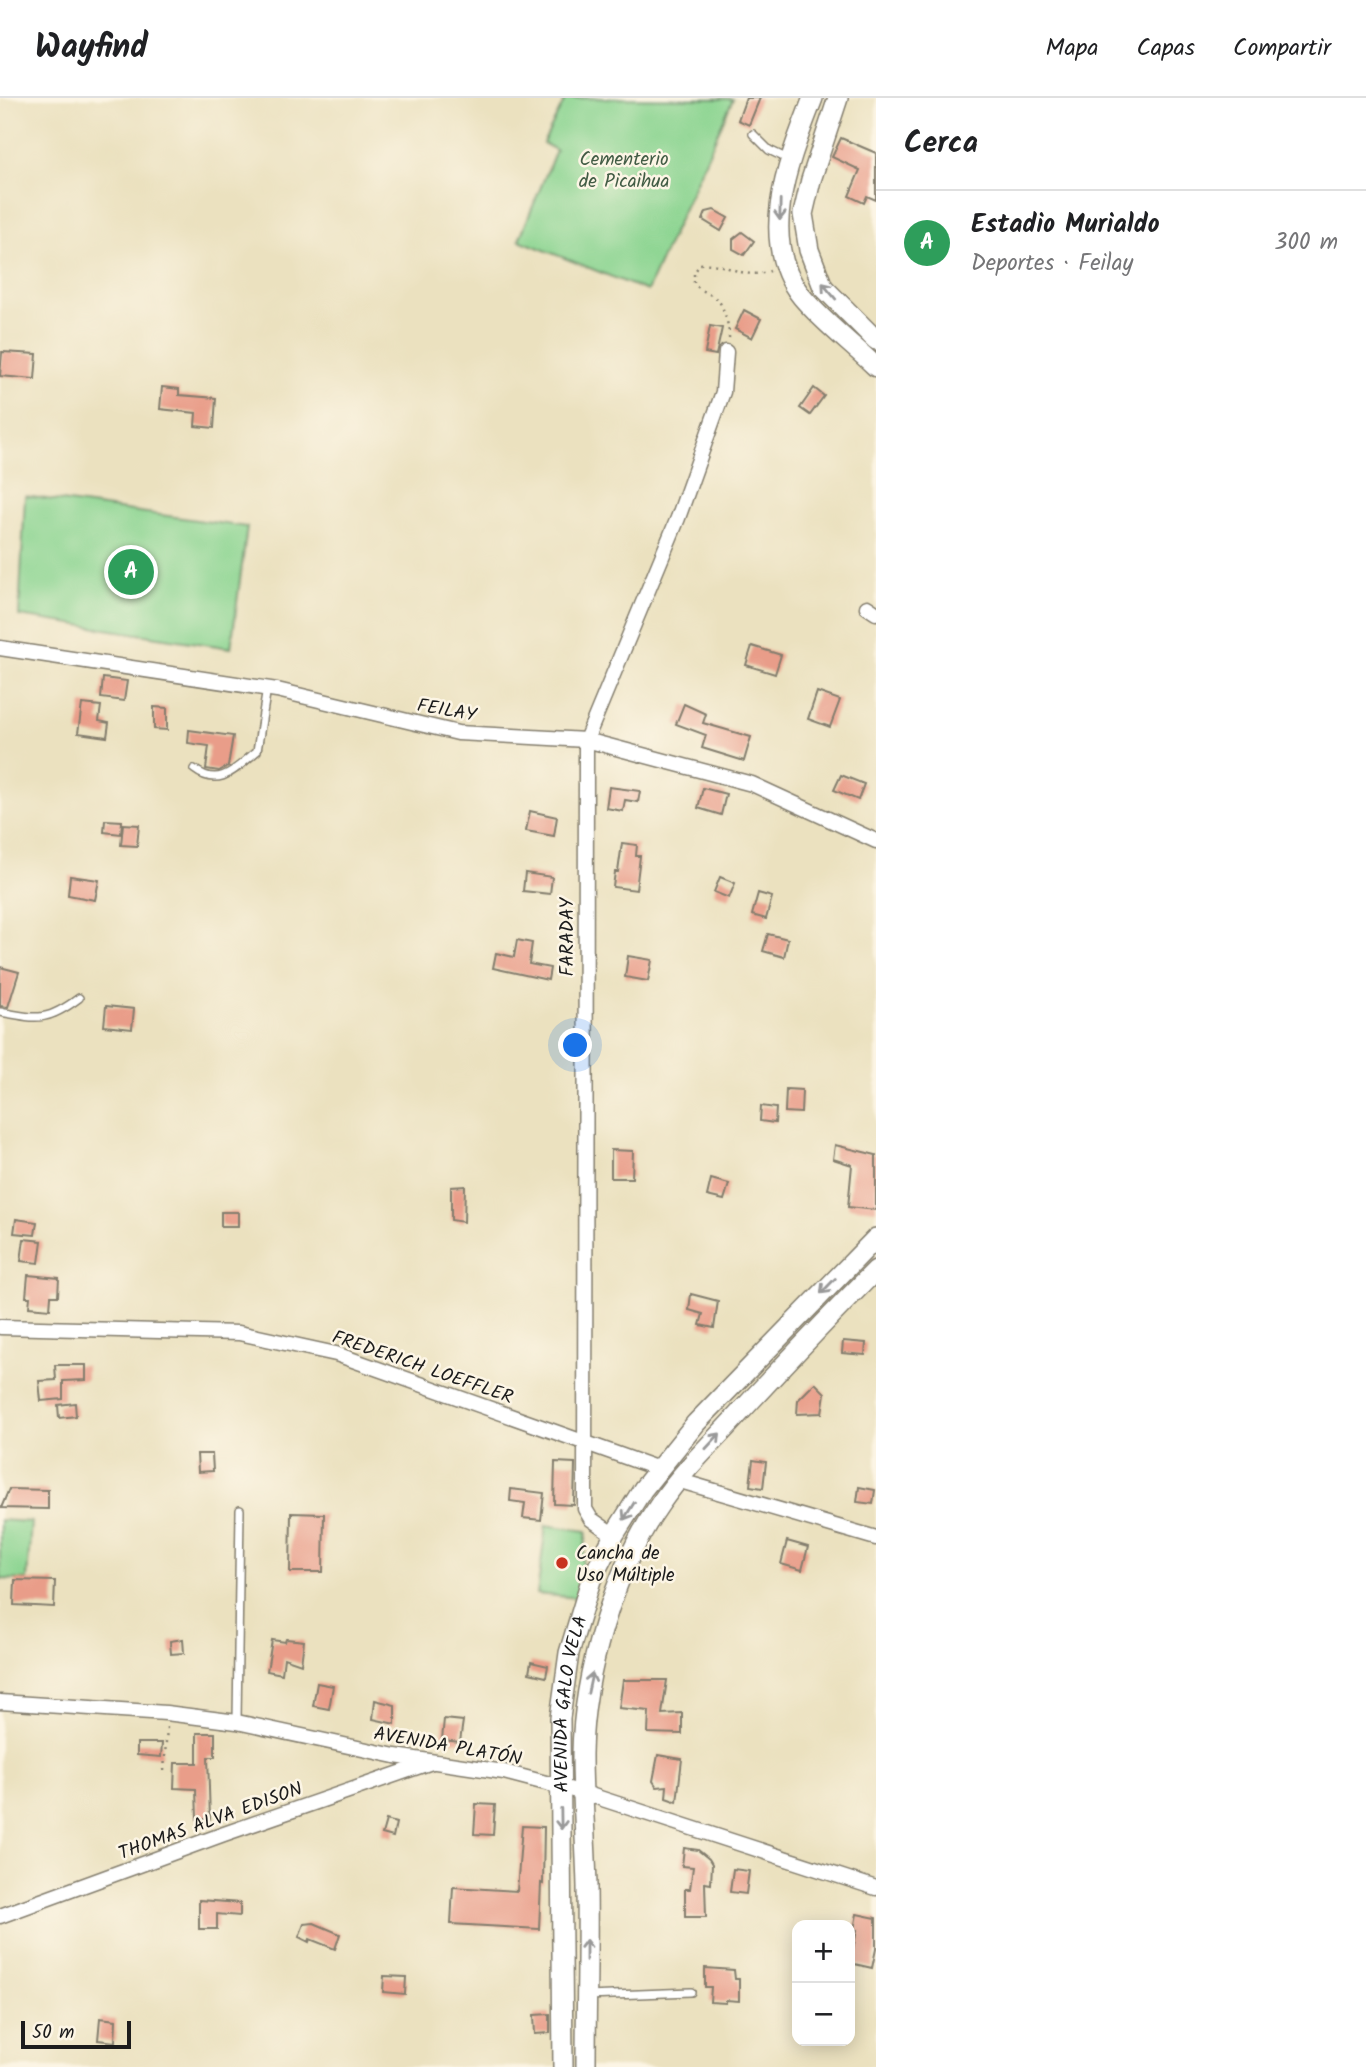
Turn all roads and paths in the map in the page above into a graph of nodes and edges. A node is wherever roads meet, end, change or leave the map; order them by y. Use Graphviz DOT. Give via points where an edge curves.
graph roads {
  1 [pos="813,98"];
  2 [pos="838,98"];
  3 [pos="752,134"];
  4 [pos="790,160"];
  5 [pos="784,264"];
  6 [pos="876,340"];
  7 [pos="726,352"];
  8 [pos="876,367"];
  9 [pos="0,649"];
  10 [pos="267,688"];
  11 [pos="586,740"];
  12 [pos="194,769"];
  13 [pos="876,841"];
  14 [pos="79,998"];
  15 [pos="0,1012"];
  16 [pos="876,1238"];
  17 [pos="876,1270"];
  18 [pos="0,1327"];
  19 [pos="585,1444"];
  20 [pos="659,1469"];
  21 [pos="677,1480"];
  22 [pos="240,1510"];
  23 [pos="614,1535"];
  24 [pos="876,1538"];
  25 [pos="0,1702"];
  26 [pos="166,1713"];
  27 [pos="237,1722"];
  28 [pos="433,1762"];
  29 [pos="164,1771"];
  30 [pos="560,1786"];
  31 [pos="583,1793"];
  32 [pos="876,1888"];
  33 [pos="0,1916"];
  34 [pos="691,1992"];
  35 [pos="586,1996"];
  36 [pos="563,2067"];
  37 [pos="586,2067"];
  1 -- 4 [label="main road"];
  6 -- 2 [label="main road, one-way" via="823,287 809,250 803,214"];
  3 -- 4 [label="lane" via="769,150"];
  4 -- 5 [label="main road, one-way" via="780,197"];
  5 -- 7 [label="path" via="751,276 711,263 700,264 694,273 694,284 718,300 727,321"];
  5 -- 8 [label="main road" via="803,299"];
  7 -- 11 [label="street, FARADAY" via="723,392 678,518"];
  9 -- 10 [label="street, FEILAY"];
  10 -- 11 [label="street, FEILAY" via="458,733"];
  10 -- 12 [label="lane" via="257,751 214,779"];
  11 -- 13 [label="street, FEILAY" via="752,784"];
  11 -- 19 [label="street, FARADAY"];
  14 -- 15 [label="lane" via="44,1018"];
  16 -- 20 [label="main road, AVENIDA GALO VELA, one-way" via="696,1423"];
  21 -- 17 [label="main road, AVENIDA GALO VELA, one-way"];
  18 -- 19 [label="street, FREDERICH LOEFFLER" via="239,1333 336,1354"];
  19 -- 20 [label="street, FREDERICH LOEFFLER"];
  19 -- 23 [label="street, FARADAY" via="585,1509"];
  20 -- 23 [label="main road, AVENIDA GALO VELA, one-way"];
  21 -- 24 [label="street"];
  31 -- 21 [label="main road, AVENIDA GALO VELA, one-way" via="588,1689 603,1627 639,1539"];
  22 -- 27 [label="lane"];
  23 -- 30 [label="main road, AVENIDA GALO VELA" via="591,1580 569,1653 560,1718"];
  25 -- 26 [label="street, AVENIDA PLATÓN"];
  26 -- 27 [label="street, AVENIDA PLATÓN"];
  26 -- 29 [label="path"];
  27 -- 28 [label="street, AVENIDA PLATÓN"];
  28 -- 30 [label="street, AVENIDA PLATÓN"];
  28 -- 33 [label="street, THOMAS ALVA EDISON"];
  30 -- 31 [label="street, AVENIDA PLATÓN"];
  30 -- 36 [label="main road, AVENIDA GALO VELA, one-way"];
  31 -- 32 [label="street, AVENIDA PLATÓN"];
  35 -- 31 [label="main road, AVENIDA GALO VELA, one-way"];
  34 -- 35 [label="lane"];
  35 -- 37 [label="main road, AVENIDA GALO VELA"];
}
